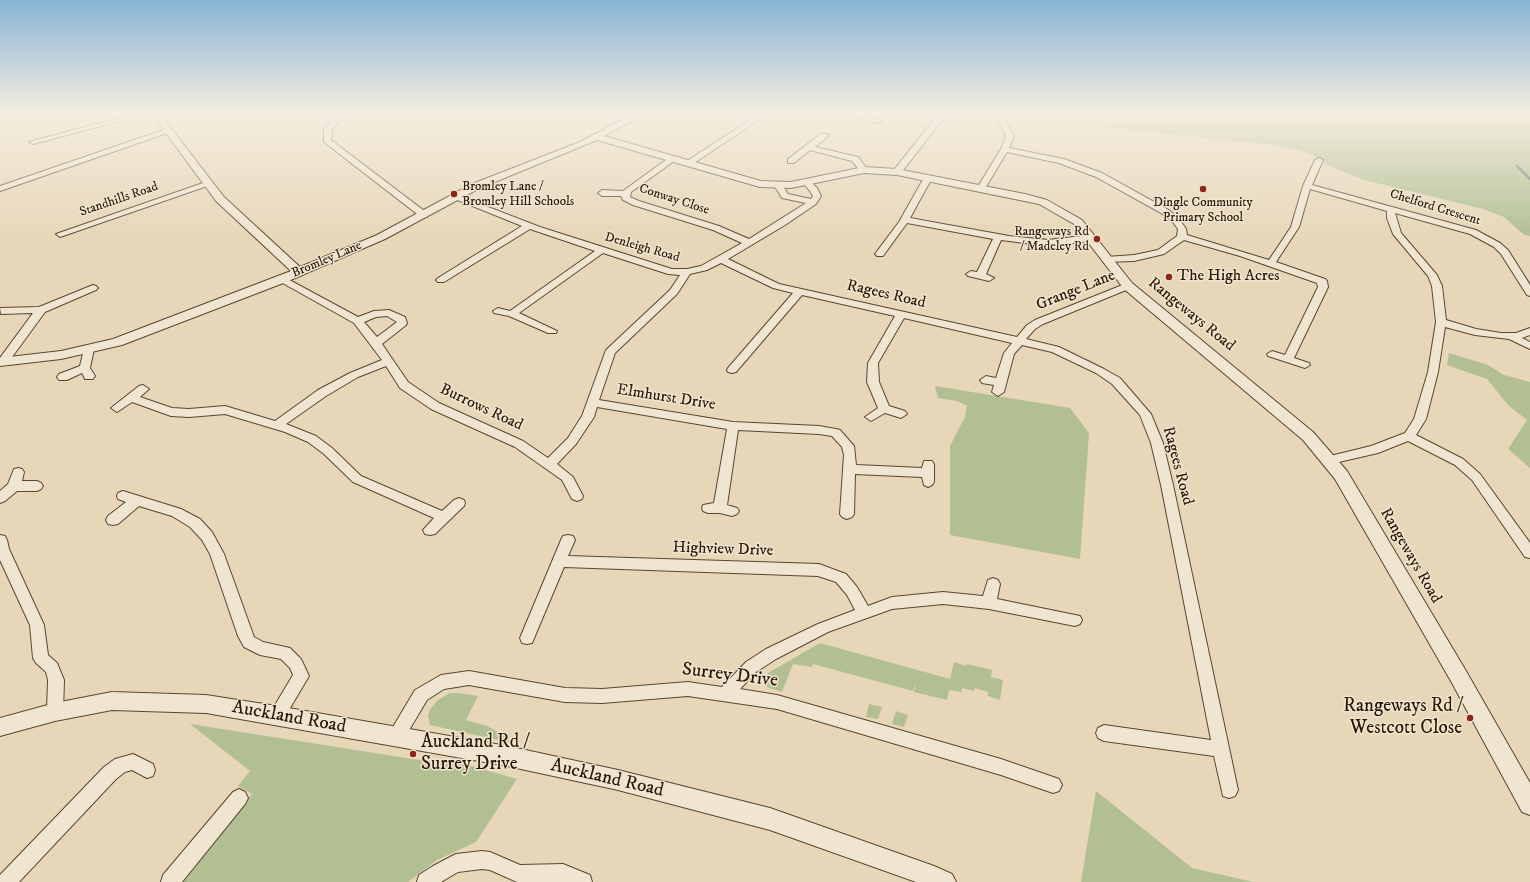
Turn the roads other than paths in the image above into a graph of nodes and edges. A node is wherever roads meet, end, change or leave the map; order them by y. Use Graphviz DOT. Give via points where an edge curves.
graph roads {
  1 [pos="99,155"];
  2 [pos="187,155"];
  3 [pos="345,155"];
  4 [pos="556,155"];
  5 [pos="660,155"];
  6 [pos="700,155"];
  7 [pos="797,155"];
  8 [pos="840,155"];
  9 [pos="910,155"];
  10 [pos="1001,155"];
  11 [pos="1034,155"];
  12 [pos="792,158"];
  13 [pos="673,159"];
  14 [pos="1319,160"];
  15 [pos="688,163"];
  16 [pos="864,170"];
  17 [pos="897,172"];
  18 [pos="928,178"];
  19 [pos="808,183"];
  20 [pos="209,184"];
  21 [pos="778,185"];
  22 [pos="1307,186"];
  23 [pos="981,188"];
  24 [pos="0,189"];
  25 [pos="602,194"];
  26 [pos="625,194"];
  27 [pos="454,197"];
  28 [pos="813,202"];
  29 [pos="1391,208"];
  30 [pos="424,215"];
  31 [pos="905,220"];
  32 [pos="529,226"];
  33 [pos="59,235"];
  34 [pos="998,236"];
  35 [pos="1182,237"];
  36 [pos="1090,238"];
  37 [pos="749,242"];
  38 [pos="602,250"];
  39 [pos="880,254"];
  40 [pos="721,260"];
  41 [pos="1106,260"];
  42 [pos="1271,263"];
  43 [pos="299,272"];
  44 [pos="687,272"];
  45 [pos="980,276"];
  46 [pos="282,279"];
  47 [pos="441,280"];
  48 [pos="1128,286"];
  49 [pos="93,288"];
  50 [pos="800,291"];
  51 [pos="1530,293"];
  52 [pos="41,310"];
  53 [pos="1,311"];
  54 [pos="498,311"];
  55 [pos="512,314"];
  56 [pos="901,315"];
  57 [pos="358,321"];
  58 [pos="1441,322"];
  59 [pos="552,331"];
  60 [pos="1530,331"];
  61 [pos="1513,337"];
  62 [pos="1019,341"];
  63 [pos="376,343"];
  64 [pos="1530,346"];
  65 [pos="89,349"];
  66 [pos="1272,354"];
  67 [pos="1288,359"];
  68 [pos="388,361"];
  69 [pos="2,362"];
  70 [pos="1305,365"];
  71 [pos="732,370"];
  72 [pos="63,377"];
  73 [pos="986,380"];
  74 [pos="143,389"];
  75 [pos="131,398"];
  76 [pos="593,403"];
  77 [pos="117,408"];
  78 [pos="884,409"];
  79 [pos="901,414"];
  80 [pos="870,417"];
  81 [pos="277,425"];
  82 [pos="733,426"];
  83 [pos="1409,436"];
  84 [pos="1330,460"];
  85 [pos="550,464"];
  86 [pos="849,469"];
  87 [pos="18,472"];
  88 [pos="928,473"];
  89 [pos="14,486"];
  90 [pos="37,486"];
  91 [pos="577,496"];
  92 [pos="0,498"];
  93 [pos="459,503"];
  94 [pos="720,509"];
  95 [pos="847,514"];
  96 [pos="444,517"];
  97 [pos="113,520"];
  98 [pos="430,530"];
  99 [pos="0,540"];
  100 [pos="568,540"];
  101 [pos="1530,553"];
  102 [pos="560,561"];
  103 [pos="993,584"];
  104 [pos="989,603"];
  105 [pos="864,612"];
  106 [pos="1075,620"];
  107 [pos="527,638"];
  108 [pos="725,694"];
  109 [pos="55,712"];
  110 [pos="278,715"];
  111 [pos="0,727"];
  112 [pos="1104,733"];
  113 [pos="396,738"];
  114 [pos="1220,748"];
  115 [pos="147,770"];
  116 [pos="1053,785"];
  117 [pos="1229,790"];
  118 [pos="239,798"];
  119 [pos="1530,804"];
  120 [pos="6,882"];
  121 [pos="170,882"];
  122 [pos="426,882"];
  123 [pos="583,882"];
  124 [pos="944,882"];
  1 -- 24 [label="street"];
  2 -- 20 [label="street"];
  3 -- 30 [label="street"];
  4 -- 27 [label="street, Bromley Lane"];
  5 -- 13 [label="street, Rangeways Road"];
  6 -- 15 [label="street"];
  7 -- 12 [label="street"];
  8 -- 16 [label="street" via="855,159"];
  9 -- 17 [label="street"];
  10 -- 23 [label="street"];
  11 -- 35 [label="street" via="1061,161 1099,175 1164,211 1179,224"];
  13 -- 15 [label="street, Rangeways Road"];
  13 -- 26 [label="street, Conway Close"];
  14 -- 22 [label="street"];
  15 -- 21 [label="street, Rangeways Road" via="760,184"];
  16 -- 17 [label="street, Rangeways Road"];
  16 -- 19 [label="street, Rangeways Road"];
  17 -- 18 [label="street, Rangeways Road"];
  18 -- 23 [label="street, Rangeways Road"];
  18 -- 31 [label="street"];
  19 -- 21 [label="street, Rangeways Road"];
  19 -- 28 [label="street" via="817,196"];
  20 -- 33 [label="street, Standhills Road"];
  20 -- 43 [label="street" via="220,199"];
  21 -- 28 [label="street" via="784,196"];
  22 -- 29 [label="street, Chelford Crescent"];
  22 -- 42 [label="street" via="1295,227"];
  23 -- 36 [label="street, Rangeways Road" via="1043,202 1078,222"];
  25 -- 26 [label="street"];
  26 -- 37 [label="street, Conway Close" via="626,198 636,203 701,223"];
  27 -- 30 [label="street, Bromley Lane"];
  27 -- 32 [label="street, Denleigh Road"];
  28 -- 37 [label="street, Denleigh Road"];
  29 -- 51 [label="street, Chelford Crescent" via="1484,237 1508,255"];
  29 -- 58 [label="street" via="1391,218 1398,234 1432,275 1437,286"];
  30 -- 43 [label="street, Bromley Lane" via="381,237"];
  31 -- 34 [label="street"];
  31 -- 39 [label="street"];
  32 -- 38 [label="street, Denleigh Road"];
  32 -- 47 [label="street" via="452,269"];
  34 -- 36 [label="street" via="1048,243"];
  34 -- 45 [label="street"];
  35 -- 41 [label="street" via="1161,252 1134,258"];
  35 -- 42 [label="street"];
  36 -- 41 [label="street, Rangeways Road"];
  37 -- 40 [label="street, Denleigh Road"];
  38 -- 44 [label="street, Denleigh Road" via="671,272"];
  38 -- 55 [label="street"];
  40 -- 44 [label="street, Denleigh Road"];
  40 -- 50 [label="street, Ragees Road" via="776,286"];
  41 -- 48 [label="street, Rangeways Road"];
  42 -- 67 [label="street" via="1326,277"];
  43 -- 46 [label="street, Bromley Lane"];
  44 -- 76 [label="street" via="674,292 610,352"];
  46 -- 57 [label="street, Burrows Road"];
  46 -- 65 [label="street, Bromley Lane" via="124,339"];
  48 -- 62 [label="street, Grange Lane" via="1039,322"];
  48 -- 84 [label="street, Rangeways Road" via="1308,436"];
  49 -- 52 [label="street"];
  50 -- 56 [label="street, Ragees Road"];
  50 -- 71 [label="street"];
  52 -- 53 [label="street"];
  52 -- 69 [label="street"];
  54 -- 55 [label="street"];
  55 -- 59 [label="street"];
  56 -- 62 [label="street, Ragees Road"];
  56 -- 78 [label="street" via="873,363 873,382"];
  57 -- 63 [label="street, Burrows Road"];
  57 -- 63 [label="street" via="374,314 388,313 401,319 402,323"];
  58 -- 61 [label="street" via="1475,332"];
  58 -- 83 [label="street" via="1438,352 1420,418"];
  60 -- 61 [label="street"];
  61 -- 64 [label="street"];
  62 -- 73 [label="street, Grange Lane" via="1009,353 999,387"];
  62 -- 114 [label="street, Ragees Road" via="1055,349 1100,371 1116,381 1145,414 1157,443 1167,485"];
  63 -- 68 [label="street, Burrows Road"];
  65 -- 69 [label="street, Bromley Lane"];
  65 -- 72 [label="street" via="87,372"];
  66 -- 67 [label="street"];
  67 -- 70 [label="street"];
  68 -- 81 [label="street" via="322,392"];
  68 -- 85 [label="street, Burrows Road" via="404,385 434,406 519,444"];
  74 -- 75 [label="street"];
  75 -- 77 [label="street"];
  75 -- 81 [label="street" via="171,412 225,410"];
  76 -- 82 [label="street, Elmhurst Drive"];
  76 -- 85 [label="street" via="588,417 572,442"];
  78 -- 79 [label="street"];
  78 -- 80 [label="street"];
  81 -- 96 [label="street" via="312,439 357,479"];
  82 -- 86 [label="street, Elmhurst Drive" via="836,433 848,446"];
  82 -- 94 [label="street, Elmhurst Drive"];
  83 -- 84 [label="street" via="1374,450"];
  83 -- 101 [label="street" via="1459,462 1476,477"];
  84 -- 119 [label="street, Rangeways Road" via="1459,677"];
  85 -- 91 [label="street, Burrows Road" via="567,477"];
  86 -- 88 [label="street"];
  86 -- 95 [label="street, Elmhurst Drive"];
  87 -- 89 [label="street"];
  89 -- 90 [label="street"];
  89 -- 92 [label="street"];
  93 -- 96 [label="street"];
  96 -- 98 [label="street"];
  97 -- 110 [label="street" via="129,499 176,512 195,523 207,536 217,554 249,642 260,648 285,653 296,664 301,676"];
  99 -- 109 [label="street" via="37,625 41,658 52,668 56,680"];
  100 -- 102 [label="street"];
  102 -- 105 [label="street, Highview Drive" via="820,570 841,578"];
  102 -- 107 [label="street"];
  103 -- 104 [label="street"];
  104 -- 105 [label="street" via="943,598 918,599 892,603"];
  104 -- 106 [label="street"];
  105 -- 108 [label="street" via="823,628 771,654 751,667"];
  108 -- 113 [label="street, Surrey Drive" via="688,689 602,696 565,695 469,678 441,682 421,695"];
  108 -- 116 [label="street, Surrey Drive" via="777,702 844,720"];
  109 -- 110 [label="street, Auckland Road" via="112,701 206,704"];
  109 -- 111 [label="street, Auckland Road"];
  110 -- 113 [label="street, Auckland Road"];
  112 -- 114 [label="street"];
  113 -- 124 [label="street, Auckland Road" via="507,756 618,780 770,819"];
  114 -- 117 [label="street, Ragees Road"];
  115 -- 120 [label="street" via="133,762 121,765 110,773"];
  118 -- 121 [label="street"];
  122 -- 123 [label="street" via="456,863 482,860 520,874 563,874"];
}
